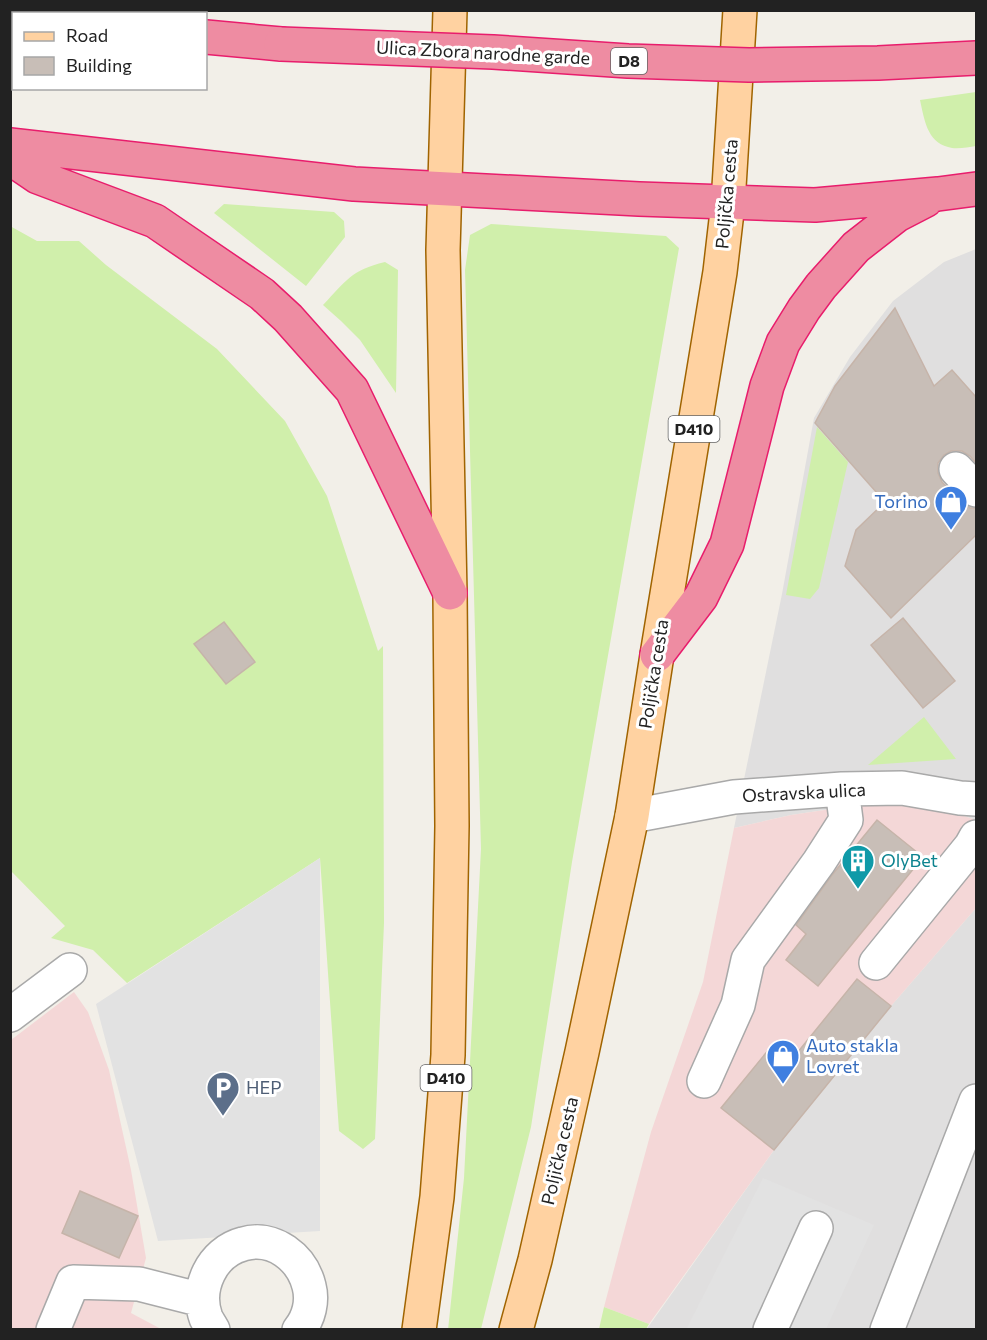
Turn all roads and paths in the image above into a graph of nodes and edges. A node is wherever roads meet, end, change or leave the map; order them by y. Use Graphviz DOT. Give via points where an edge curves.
graph roads {
  1 [pos="450,10"];
  2 [pos="740,10"];
  3 [pos="207,37"];
  4 [pos="976,58"];
  5 [pos="10,145"];
  6 [pos="10,158"];
  7 [pos="444,189"];
  8 [pos="976,189"];
  9 [pos="938,194"];
  10 [pos="728,203"];
  11 [pos="450,593"];
  12 [pos="657,655"];
  13 [pos="842,789"];
  14 [pos="976,799"];
  15 [pos="632,816"];
  16 [pos="976,837"];
  17 [pos="876,963"];
  18 [pos="70,970"];
  19 [pos="10,1016"];
  20 [pos="704,1081"];
  21 [pos="976,1101"];
  22 [pos="816,1228"];
  23 [pos="208,1315"];
  24 [pos="53,1329"];
  25 [pos="299,1329"];
  26 [pos="419,1329"];
  27 [pos="516,1329"];
  28 [pos="770,1329"];
  29 [pos="887,1329"];
  1 -- 7 [label="main road, D410"];
  2 -- 10 [label="main road, Poljička cesta / D410"];
  3 -- 4 [label="highway, Ulica Zbora narodne garde / D8, bridge" via="281,44 749,65"];
  5 -- 7 [label="highway" via="354,184"];
  6 -- 11 [label="highway" via="38,177 155,221 262,294 288,318 352,390"];
  7 -- 10 [label="highway"];
  7 -- 11 [label="main road, D410"];
  8 -- 9 [label="highway"];
  9 -- 10 [label="highway" via="815,205"];
  9 -- 12 [label="highway" via="897,214 856,247 821,286 783,343 767,386 727,544 701,597"];
  10 -- 12 [label="main road, Poljička cesta / D410"];
  11 -- 26 [label="main road, D410" via="452,826 448,1055 437,1197"];
  12 -- 15 [label="main road, Poljička cesta / D410"];
  13 -- 14 [label="street, Ostravska ulica" via="902,788"];
  13 -- 15 [label="street, Ostravska ulica" via="734,797"];
  13 -- 20 [label="street" via="846,820 748,960 738,1005"];
  15 -- 27 [label="main road, Poljička cesta / D410" via="535,1260"];
  16 -- 17 [label="street"];
  18 -- 19 [label="street"];
  21 -- 29 [label="street"];
  22 -- 28 [label="street"];
  23 -- 24 [label="street" via="139,1284 73,1282"];
  23 -- 25 [label="street" via="204,1281 213,1264 226,1251 262,1243 280,1248 296,1259 306,1274 311,1293 309,1312"];
}
